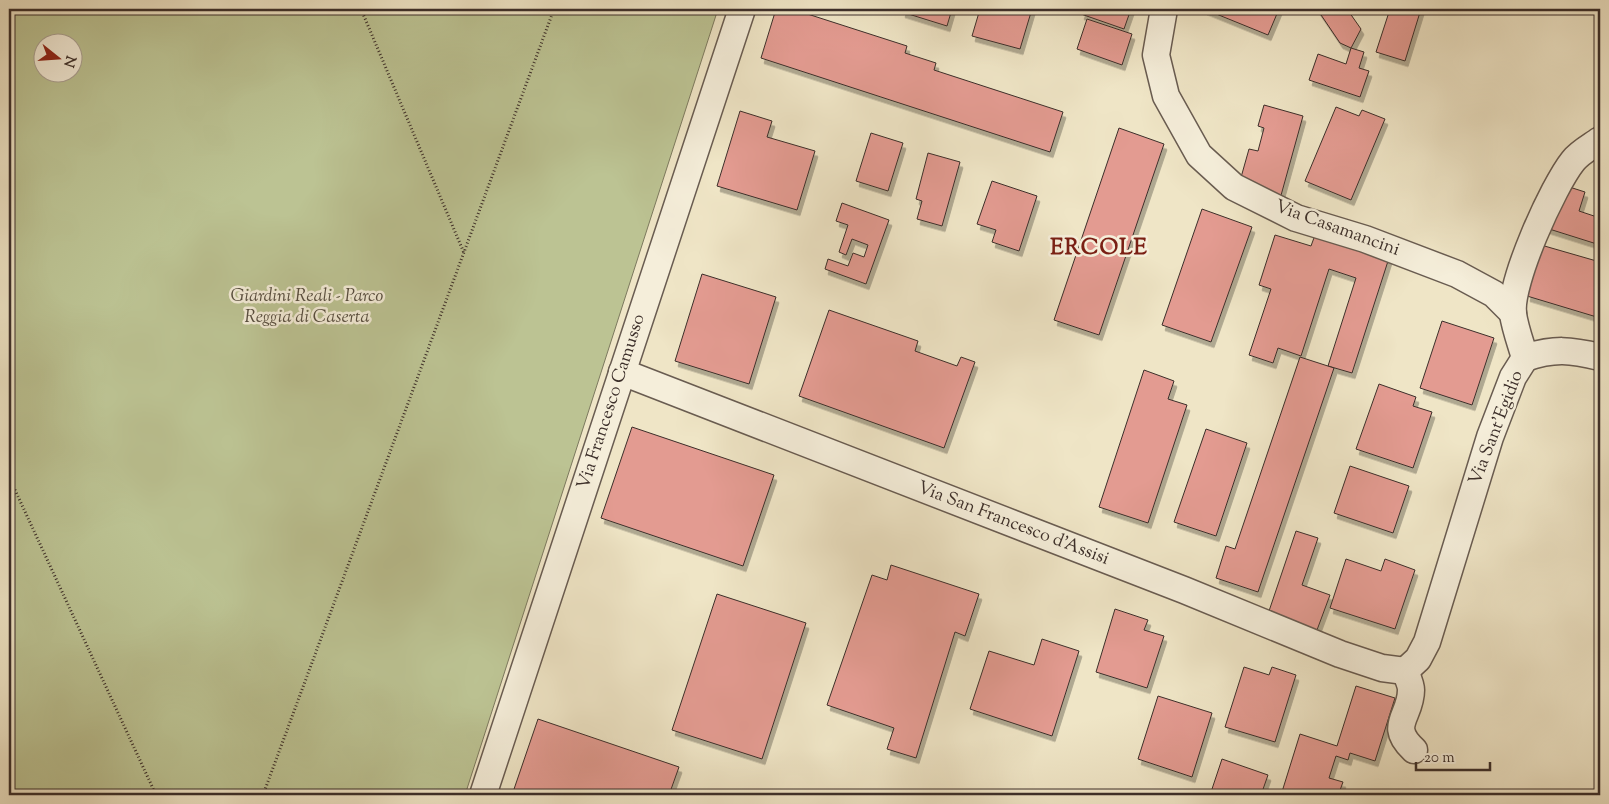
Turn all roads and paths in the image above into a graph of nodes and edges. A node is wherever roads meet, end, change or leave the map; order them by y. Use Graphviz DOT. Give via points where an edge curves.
graph roads {
  1 [pos="361,9"];
  2 [pos="554,9"];
  3 [pos="742,9"];
  4 [pos="1164,9"];
  5 [pos="1600,140"];
  6 [pos="465,253"];
  7 [pos="1513,313"];
  8 [pos="1600,357"];
  9 [pos="1525,358"];
  10 [pos="622,372"];
  11 [pos="9,477"];
  12 [pos="1405,671"];
  13 [pos="1414,750"];
  14 [pos="156,795"];
  15 [pos="263,795"];
  16 [pos="483,795"];
  1 -- 6 [label="path"];
  2 -- 6 [label="path"];
  3 -- 10 [label="street, Via Francesco Camusso"];
  4 -- 7 [label="street, Via Casamancini" via="1156,55 1166,96 1199,155 1234,187 1296,218 1365,239 1457,274 1494,294"];
  5 -- 7 [label="street, Via Sant'Egidio" via="1574,159 1558,182 1515,290"];
  6 -- 15 [label="path"];
  7 -- 9 [label="street, Via Sant'Egidio"];
  8 -- 9 [label="street" via="1548,350"];
  9 -- 12 [label="street, Via Sant'Egidio" via="1513,377 1490,438 1427,642 1418,659"];
  10 -- 12 [label="street, Via San Francesco d'Assisi" via="1184,590 1340,654 1382,668"];
  10 -- 16 [label="street, Via Francesco Camusso"];
  11 -- 14 [label="path"];
  12 -- 13 [label="street" via="1411,690 1400,729 1403,740"];
}
